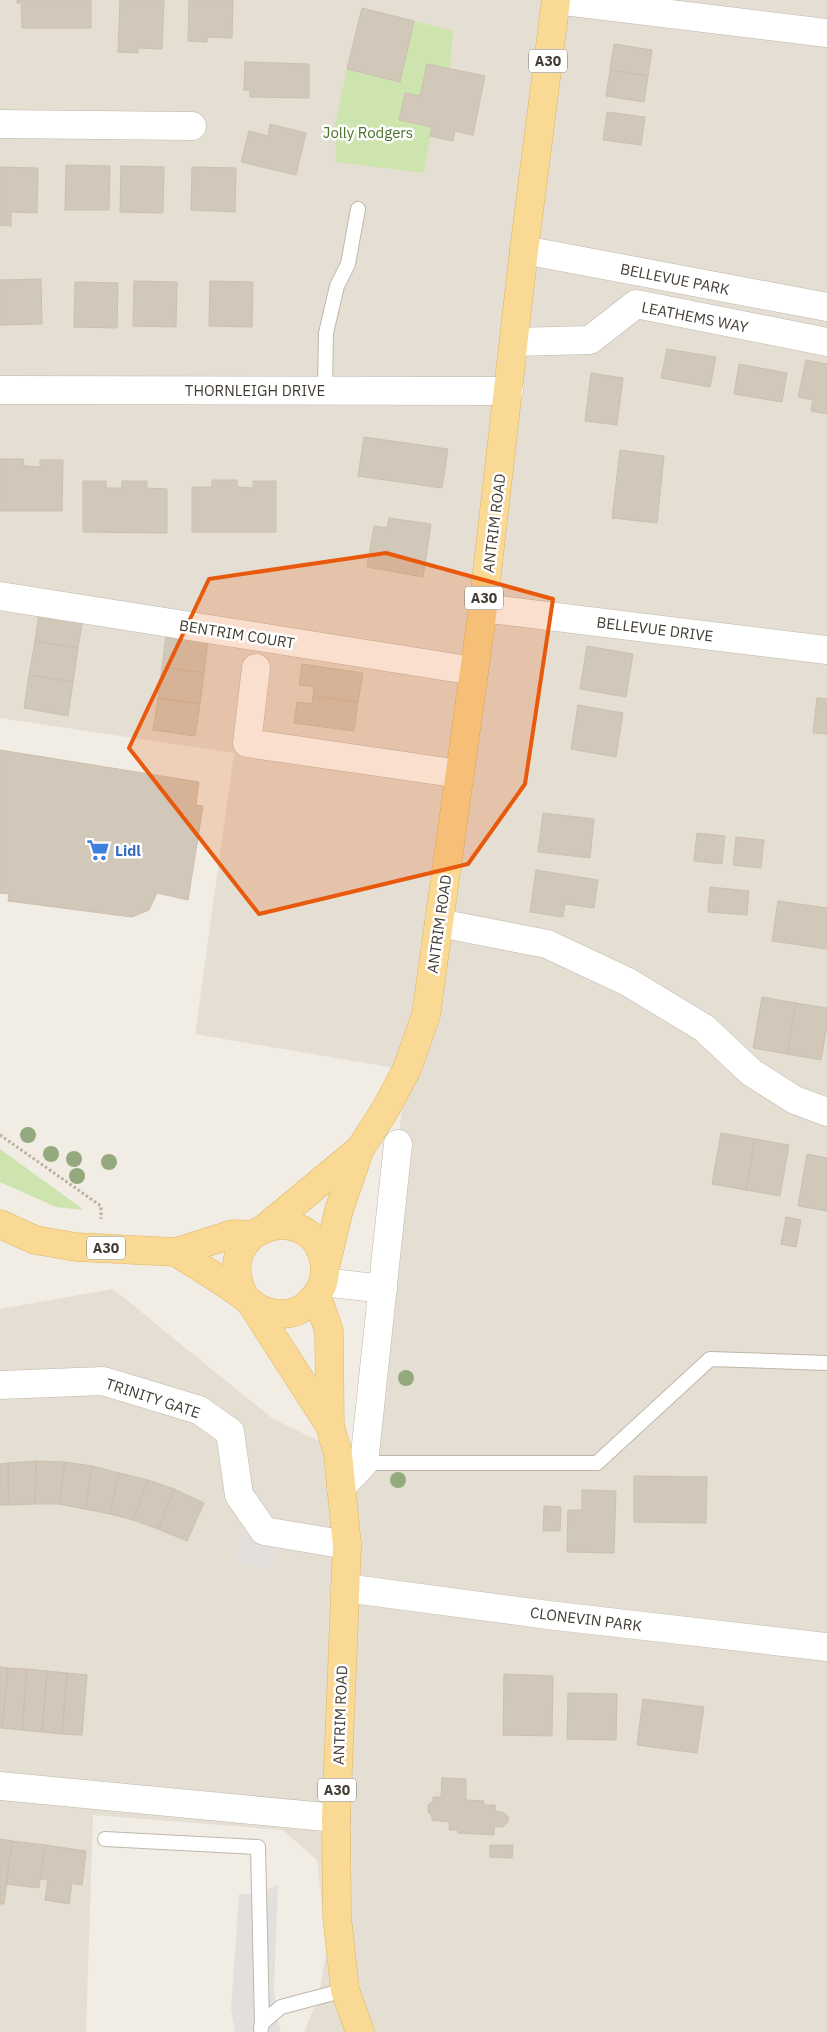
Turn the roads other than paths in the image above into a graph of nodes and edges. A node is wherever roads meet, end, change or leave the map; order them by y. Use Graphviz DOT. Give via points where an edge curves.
graph roads {
  1 [pos="556,0"];
  2 [pos="827,33"];
  3 [pos="0,124"];
  4 [pos="192,126"];
  5 [pos="358,209"];
  6 [pos="524,250"];
  7 [pos="827,308"];
  8 [pos="514,342"];
  9 [pos="827,342"];
  10 [pos="0,390"];
  11 [pos="325,390"];
  12 [pos="509,391"];
  13 [pos="0,596"];
  14 [pos="483,608"];
  15 [pos="827,650"];
  16 [pos="256,668"];
  17 [pos="474,671"];
  18 [pos="460,774"];
  19 [pos="439,923"];
  20 [pos="827,1112"];
  21 [pos="398,1144"];
  22 [pos="360,1149"];
  23 [pos="0,1224"];
  24 [pos="258,1231"];
  25 [pos="36,1240"];
  26 [pos="0,1247"];
  27 [pos="176,1252"];
  28 [pos="322,1282"];
  29 [pos="383,1289"];
  30 [pos="249,1301"];
  31 [pos="827,1363"];
  32 [pos="0,1385"];
  33 [pos="330,1426"];
  34 [pos="364,1462"];
  35 [pos="341,1486"];
  36 [pos="347,1545"];
  37 [pos="345,1588"];
  38 [pos="827,1647"];
  39 [pos="0,1786"];
  40 [pos="336,1818"];
  41 [pos="104,1839"];
  42 [pos="345,1990"];
  43 [pos="261,2027"];
  44 [pos="360,2032"];
  1 -- 2 [label="street"];
  1 -- 6 [label="main road, ANTRIM ROAD / A30"];
  3 -- 4 [label="street"];
  5 -- 11 [label="lane" via="348,264 336,286 326,333"];
  6 -- 7 [label="street, BELLEVUE PARK"];
  6 -- 8 [label="main road, ANTRIM ROAD / A30"];
  8 -- 9 [label="street, LEATHEMS WAY" via="590,340 636,304"];
  8 -- 12 [label="main road, ANTRIM ROAD / A30"];
  10 -- 11 [label="street, THORNLEIGH DRIVE"];
  11 -- 12 [label="street, THORNLEIGH DRIVE"];
  12 -- 14 [label="main road, ANTRIM ROAD / A30"];
  13 -- 17 [label="street, BENTRIM COURT"];
  14 -- 15 [label="street, BELLEVUE DRIVE"];
  14 -- 17 [label="main road, ANTRIM ROAD / A30"];
  16 -- 18 [label="street, BENTRIM COURT" via="247,743"];
  17 -- 18 [label="main road, ANTRIM ROAD / A30"];
  18 -- 19 [label="main road, ANTRIM ROAD / A30"];
  19 -- 20 [label="street" via="546,944 628,982 704,1028 752,1074 795,1100"];
  19 -- 22 [label="main road, ANTRIM ROAD / A30" via="422,1024 406,1069"];
  21 -- 29 [label="street"];
  22 -- 24 [label="main road, ANTRIM ROAD / A30"];
  22 -- 28 [label="main road, ANTRIM ROAD / A30" via="338,1210"];
  23 -- 25 [label="main road, A30"];
  24 -- 27 [label="main road, A30" via="233,1234"];
  24 -- 28 [label="main road, A30" via="278,1225 292,1226 304,1232 319,1247"];
  24 -- 30 [label="main road, A30" via="243,1245 236,1264 238,1284"];
  25 -- 26 [label="main road, A30"];
  25 -- 27 [label="main road, A30" via="76,1247"];
  27 -- 30 [label="main road, A30"];
  28 -- 29 [label="street"];
  28 -- 30 [label="main road, A30" via="306,1306 292,1313 272,1313"];
  28 -- 33 [label="main road, ANTRIM ROAD / A30" via="329,1331"];
  29 -- 34 [label="street"];
  30 -- 33 [label="main road, ANTRIM ROAD / A30"];
  31 -- 34 [label="lane" via="710,1359 597,1463"];
  32 -- 36 [label="street, TRINITY GATE" via="103,1381 199,1410 230,1432 239,1495 264,1531"];
  33 -- 35 [label="main road, ANTRIM ROAD / A30" via="338,1454"];
  34 -- 35 [label="street"];
  35 -- 36 [label="main road, ANTRIM ROAD / A30"];
  36 -- 37 [label="main road, ANTRIM ROAD / A30"];
  37 -- 38 [label="street, CLONEVIN PARK"];
  37 -- 40 [label="main road, ANTRIM ROAD / A30"];
  39 -- 40 [label="street"];
  40 -- 42 [label="main road, ANTRIM ROAD / A30" via="336,1917"];
  41 -- 43 [label="lane" via="258,1847"];
  42 -- 43 [label="lane" via="281,2007"];
  42 -- 44 [label="main road, ANTRIM ROAD / A30"];
}
